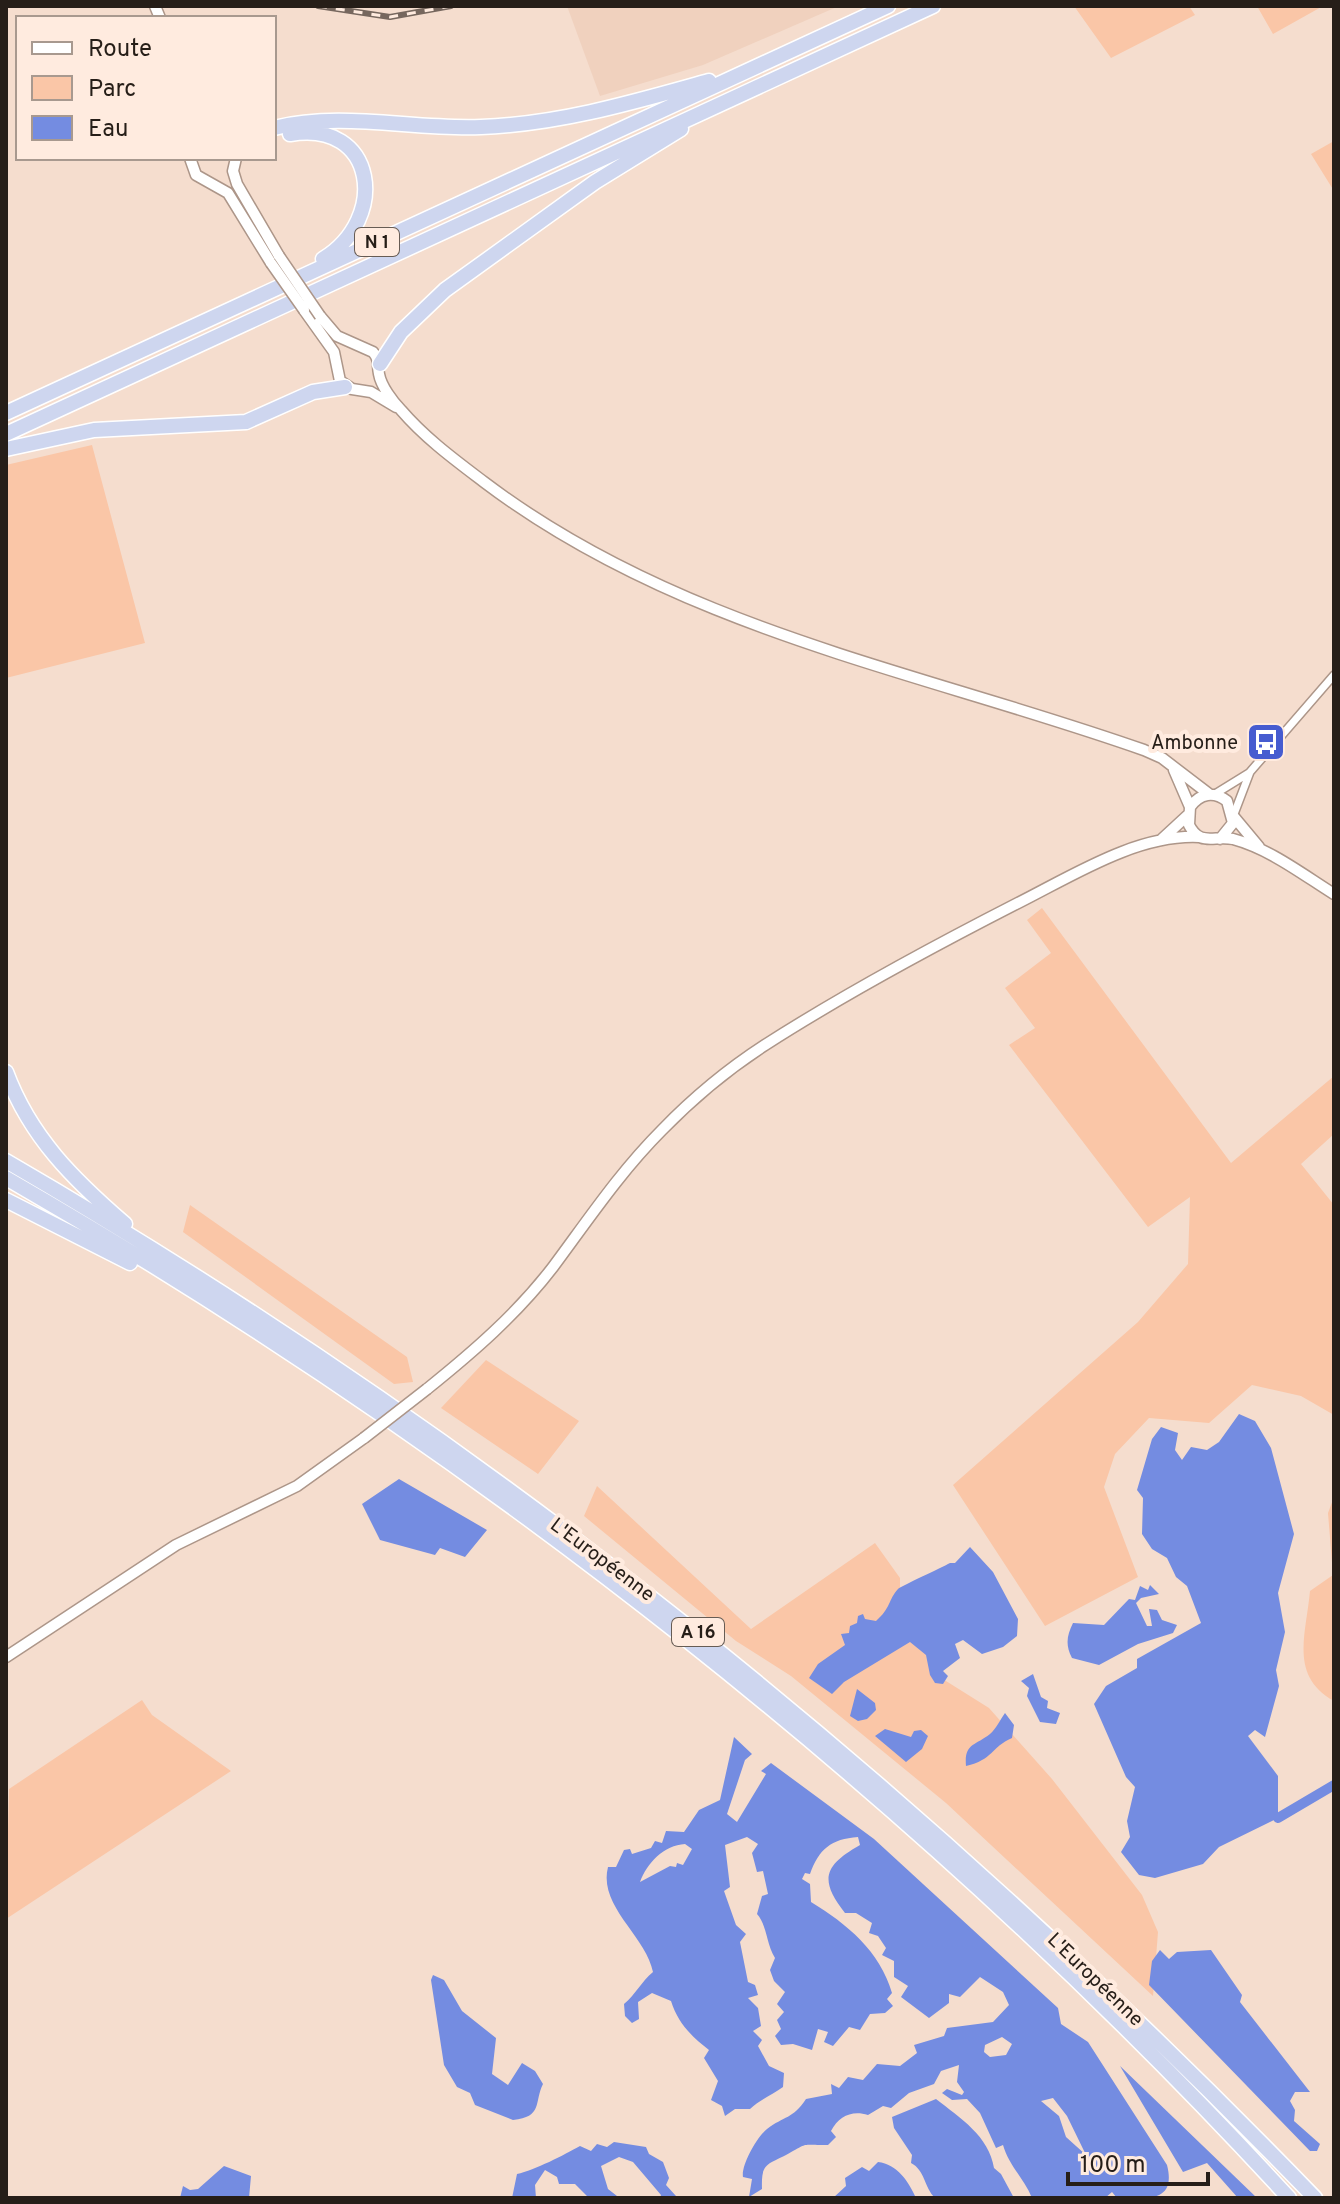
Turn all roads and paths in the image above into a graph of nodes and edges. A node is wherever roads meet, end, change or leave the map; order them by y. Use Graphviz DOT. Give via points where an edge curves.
graph roads {
  1 [pos="888,6"];
  2 [pos="933,6"];
  3 [pos="748,71"];
  4 [pos="704,111"];
  5 [pos="276,128"];
  6 [pos="276,137"];
  7 [pos="191,160"];
  8 [pos="236,160"];
  9 [pos="233,171"];
  10 [pos="211,182"];
  11 [pos="275,260"];
  12 [pos="276,289"];
  13 [pos="354,346"];
  14 [pos="337,360"];
  15 [pos="379,369"];
  16 [pos="352,388"];
  17 [pos="399,408"];
  18 [pos="6,413"];
  19 [pos="6,434"];
  20 [pos="6,449"];
  21 [pos="1334,675"];
  22 [pos="1171,765"];
  23 [pos="1250,772"];
  24 [pos="1212,794"];
  25 [pos="1189,811"];
  26 [pos="1234,816"];
  27 [pos="1199,837"];
  28 [pos="1220,839"];
  29 [pos="1161,840"];
  30 [pos="1260,848"];
  31 [pos="1334,894"];
  32 [pos="6,1072"];
  33 [pos="6,1161"];
  34 [pos="6,1178"];
  35 [pos="6,1200"];
  36 [pos="155,1251"];
  37 [pos="222,1310"];
  38 [pos="6,1657"];
  39 [pos="1289,2198"];
  40 [pos="1315,2198"];
  1 -- 3 [label="highway, N 1"];
  2 -- 4 [label="highway, N 1"];
  3 -- 5 [label="highway" via="587,114 518,125 448,128 336,120"];
  3 -- 12 [label="highway, N 1"];
  4 -- 15 [label="highway" via="445,290 401,332"];
  4 -- 19 [label="highway, N 1"];
  6 -- 12 [label="highway" via="315,132 339,141 358,160 366,180 357,226 347,240"];
  7 -- 10 [label="main road" via="196,175"];
  8 -- 9 [label="main road"];
  9 -- 10 [label="main road" via="224,180"];
  9 -- 11 [label="main road"];
  10 -- 11 [label="main road" via="228,193"];
  11 -- 13 [label="main road, bridge" via="337,336"];
  11 -- 14 [label="main road, bridge"];
  12 -- 18 [label="highway, N 1"];
  13 -- 14 [label="main road"];
  13 -- 15 [label="main road" via="373,352"];
  14 -- 16 [label="main road" via="336,375"];
  15 -- 16 [label="main road" via="371,385"];
  15 -- 17 [label="main road"];
  16 -- 17 [label="main road"];
  16 -- 20 [label="highway" via="313,392 246,422 94,430"];
  17 -- 22 [label="main road" via="437,445 522,510 647,583 760,626 1131,745"];
  21 -- 23 [label="street"];
  22 -- 24 [label="main road"];
  22 -- 25 [label="main road"];
  23 -- 24 [label="street"];
  23 -- 26 [label="street"];
  24 -- 25 [label="main road" via="1200,797"];
  24 -- 26 [label="main road" via="1227,801"];
  25 -- 27 [label="main road" via="1189,825"];
  25 -- 29 [label="main road"];
  26 -- 28 [label="main road" via="1229,832"];
  26 -- 30 [label="main road"];
  27 -- 28 [label="main road"];
  27 -- 29 [label="main road"];
  28 -- 30 [label="main road"];
  29 -- 38 [label="main road, bridge" via="1062,881 936,945 764,1046 660,1131 520,1306 479,1348 297,1486 176,1545"];
  30 -- 31 [label="main road"];
  32 -- 36 [label="highway" via="51,1154"];
  33 -- 36 [label="highway, L'Européenne / A 16"];
  34 -- 37 [label="highway, L'Européenne / A 16"];
  35 -- 37 [label="highway"];
  36 -- 40 [label="highway, L'Européenne / A 16" via="532,1506 783,1700 1057,1941"];
  37 -- 39 [label="highway, L'Européenne / A 16" via="524,1518 780,1717 1039,1945 1181,2083"];
}
